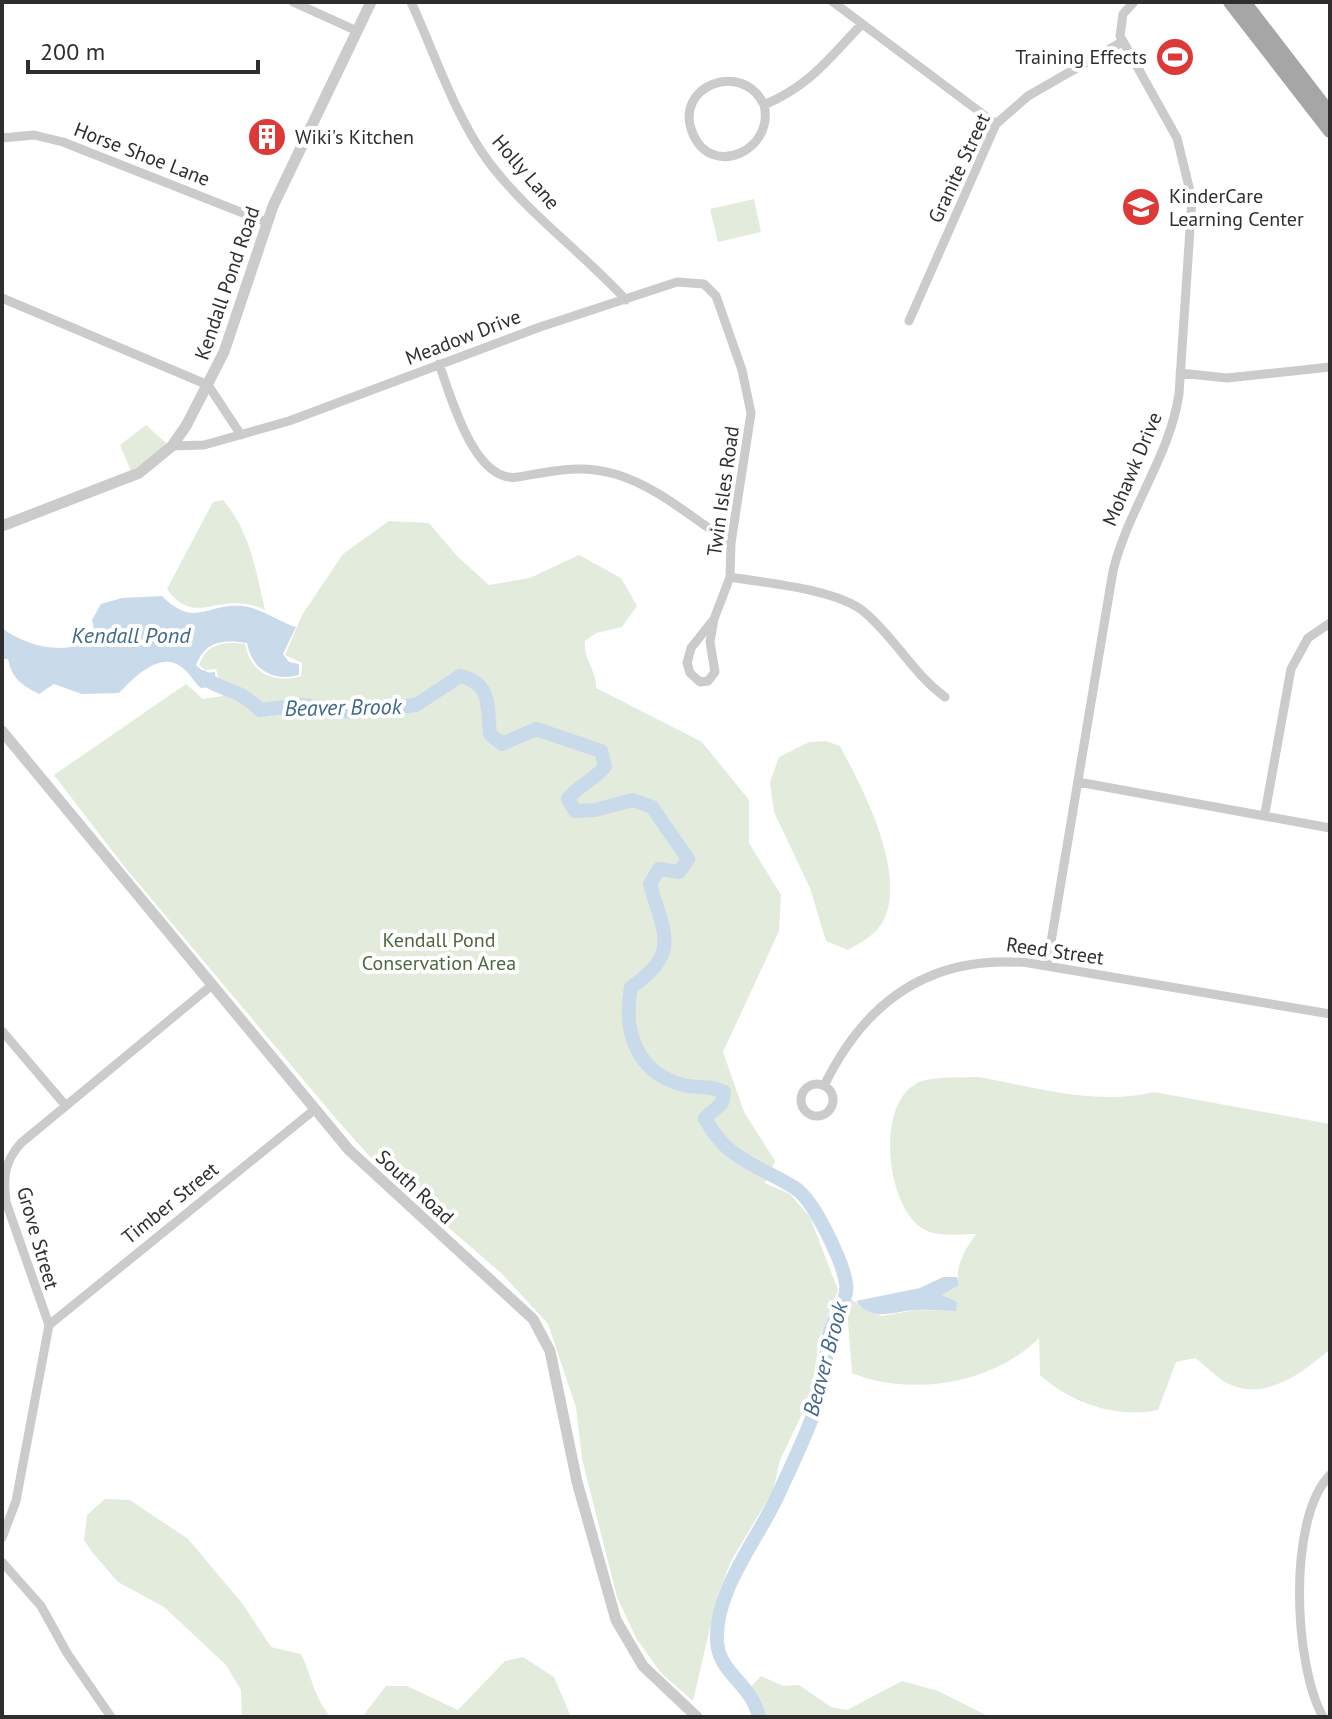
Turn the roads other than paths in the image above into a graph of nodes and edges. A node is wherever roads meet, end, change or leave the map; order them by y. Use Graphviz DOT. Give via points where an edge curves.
graph roads {
  1 [pos="293,2"];
  2 [pos="371,2"];
  3 [pos="411,2"];
  4 [pos="833,2"];
  5 [pos="1134,2"];
  6 [pos="1230,2"];
  7 [pos="1244,2"];
  8 [pos="862,24"];
  9 [pos="357,31"];
  10 [pos="1122,42"];
  11 [pos="764,105"];
  12 [pos="1330,114"];
  13 [pos="996,124"];
  14 [pos="1330,131"];
  15 [pos="2,138"];
  16 [pos="266,222"];
  17 [pos="699,283"];
  18 [pos="2,298"];
  19 [pos="626,300"];
  20 [pos="909,321"];
  21 [pos="439,364"];
  22 [pos="1330,367"];
  23 [pos="1180,373"];
  24 [pos="208,385"];
  25 [pos="241,435"];
  26 [pos="172,446"];
  27 [pos="2,526"];
  28 [pos="731,543"];
  29 [pos="730,577"];
  30 [pos="714,619"];
  31 [pos="1330,623"];
  32 [pos="945,697"];
  33 [pos="2,731"];
  34 [pos="1078,782"];
  35 [pos="1265,813"];
  36 [pos="1330,828"];
  37 [pos="1047,966"];
  38 [pos="212,985"];
  39 [pos="1330,1014"];
  40 [pos="2,1031"];
  41 [pos="824,1086"];
  42 [pos="66,1106"];
  43 [pos="314,1110"];
  44 [pos="49,1325"];
  45 [pos="1330,1475"];
  46 [pos="2,1538"];
  47 [pos="2,1562"];
  48 [pos="111,1717"];
  49 [pos="697,1717"];
  50 [pos="1323,1717"];
  1 -- 9 [label="street"];
  2 -- 9 [label="street, Kendall Pond Road"];
  3 -- 19 [label="street, Holly Lane" via="461,114 488,160"];
  4 -- 8 [label="street"];
  5 -- 10 [label="street" via="1121,19"];
  6 -- 14 [label="main road"];
  7 -- 12 [label="main road"];
  8 -- 11 [label="street" via="813,78"];
  8 -- 13 [label="street"];
  9 -- 16 [label="street, Kendall Pond Road"];
  10 -- 13 [label="street, Granite Street" via="1028,96"];
  10 -- 23 [label="street, Mohawk Drive" via="1171,126 1188,172 1192,213"];
  11 -- 11 [label="street" via="742,82 711,83 691,108 692,133 714,154 739,155 762,135"];
  13 -- 20 [label="street, Granite Street"];
  15 -- 16 [label="street, Horse Shoe Lane" via="34,135 63,142"];
  16 -- 24 [label="street, Kendall Pond Road"];
  17 -- 19 [label="street, Meadow Drive" via="677,282"];
  17 -- 28 [label="street, Twin Isles Road" via="716,296 748,387 751,413"];
  18 -- 24 [label="street"];
  19 -- 21 [label="street, Meadow Drive"];
  21 -- 25 [label="street, Meadow Drive"];
  21 -- 28 [label="street" via="474,449 502,476 561,468 614,473 647,488"];
  22 -- 23 [label="street" via="1227,378"];
  23 -- 34 [label="street, Mohawk Drive" via="1173,423 1117,553"];
  24 -- 25 [label="street"];
  24 -- 26 [label="street, Kendall Pond Road"];
  25 -- 26 [label="street, Meadow Drive" via="192,447"];
  26 -- 27 [label="street, Kendall Pond Road" via="139,473"];
  28 -- 29 [label="street, Twin Isles Road"];
  29 -- 30 [label="street, Twin Isles Road"];
  29 -- 32 [label="street" via="859,608 922,679"];
  30 -- 30 [label="street, Twin Isles Road" via="697,636 689,656 690,673 700,682 715,672 710,642"];
  31 -- 35 [label="street" via="1308,638 1291,669"];
  33 -- 38 [label="street, South Road"];
  34 -- 35 [label="street"];
  34 -- 37 [label="street, Mohawk Drive"];
  35 -- 36 [label="street"];
  37 -- 39 [label="street, Reed Street"];
  37 -- 41 [label="street, Reed Street" via="980,962 922,978 873,1013"];
  38 -- 42 [label="street, Grove Street"];
  38 -- 43 [label="street, South Road"];
  40 -- 42 [label="street"];
  42 -- 44 [label="street, Grove Street" via="15,1150 3,1182"];
  43 -- 44 [label="street, Timber Street"];
  43 -- 49 [label="street, South Road" via="369,1171 501,1287 543,1334 616,1620 643,1666"];
  44 -- 46 [label="street" via="16,1501"];
  45 -- 50 [label="street" via="1311,1506 1300,1585 1303,1639"];
  47 -- 48 [label="street" via="36,1599"];
}
